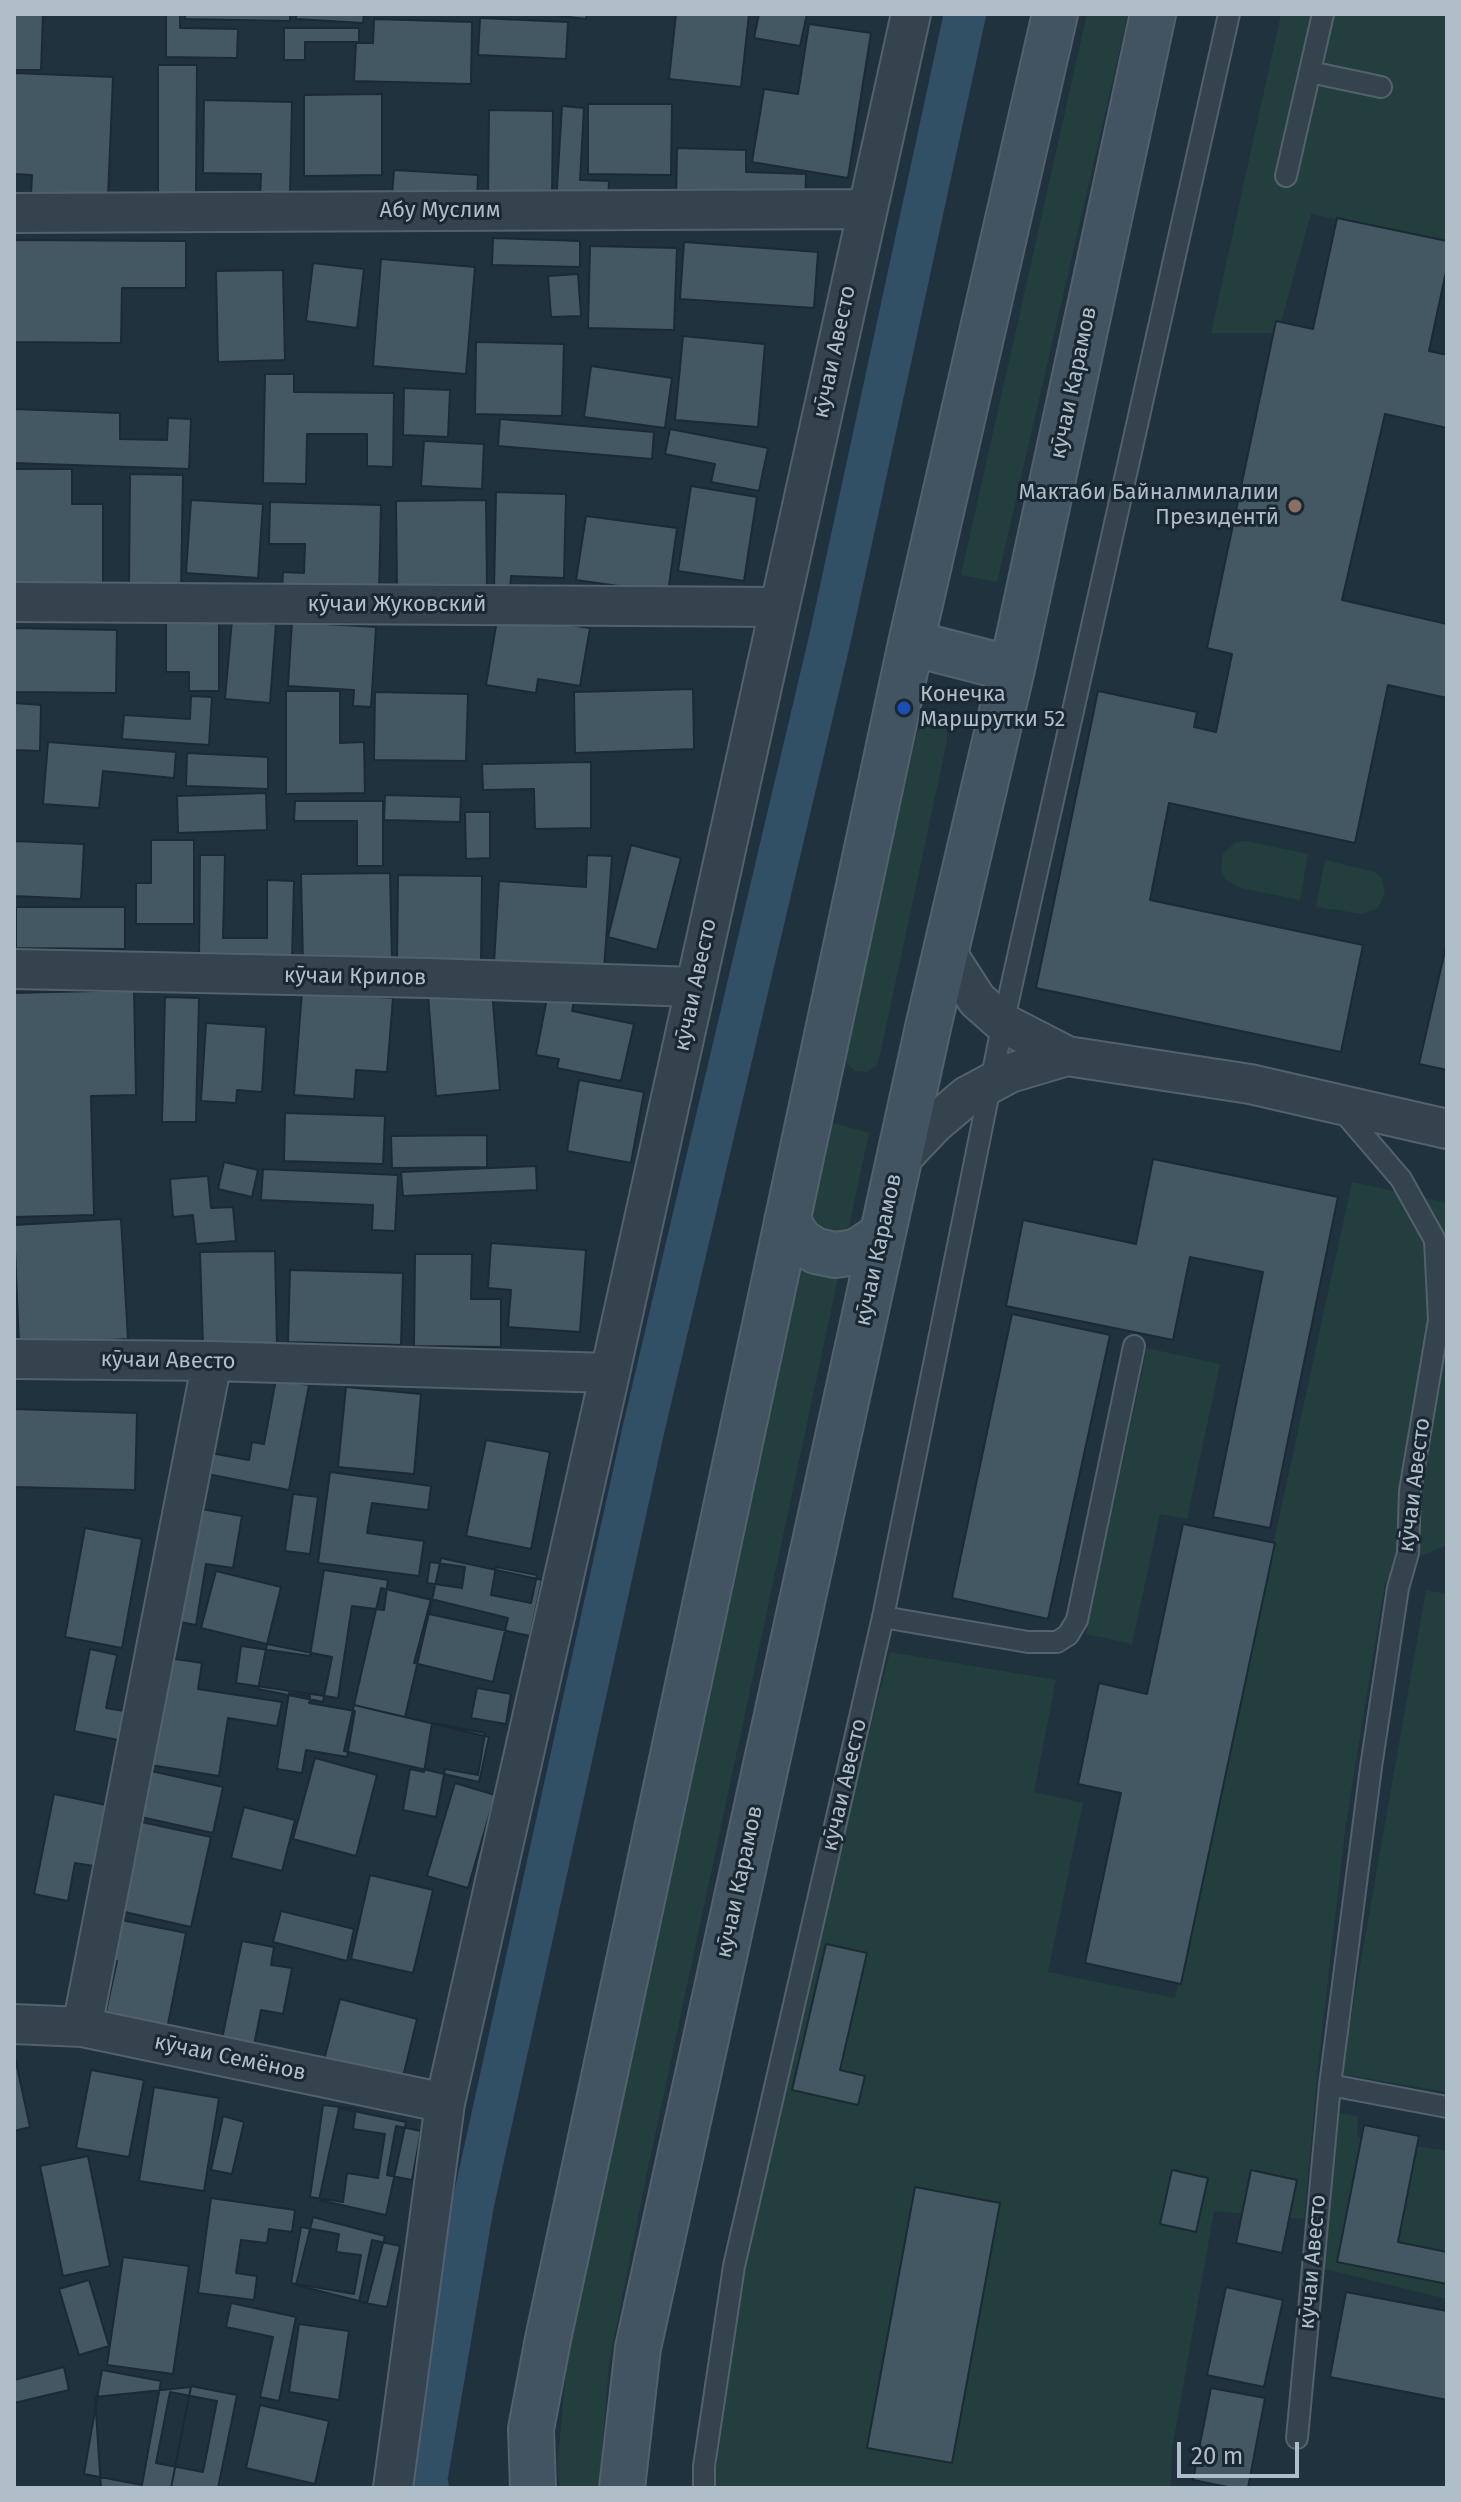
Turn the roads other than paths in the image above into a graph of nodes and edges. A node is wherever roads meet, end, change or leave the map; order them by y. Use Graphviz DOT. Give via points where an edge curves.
graph roads {
  1 [pos="911,14"];
  2 [pos="1055,14"];
  3 [pos="1153,14"];
  4 [pos="1229,14"];
  5 [pos="1323,14"];
  6 [pos="1310,72"];
  7 [pos="1381,87"];
  8 [pos="1286,176"];
  9 [pos="866,209"];
  10 [pos="14,213"];
  11 [pos="14,602"];
  12 [pos="779,607"];
  13 [pos="911,643"];
  14 [pos="1012,669"];
  15 [pos="946,952"];
  16 [pos="14,969"];
  17 [pos="695,987"];
  18 [pos="1003,1023"];
  19 [pos="1067,1056"];
  20 [pos="991,1082"];
  21 [pos="1338,1105"];
  22 [pos="1447,1129"];
  23 [pos="898,1162"];
  24 [pos="787,1221"];
  25 [pos="882,1235"];
  26 [pos="1134,1346"];
  27 [pos="14,1359"];
  28 [pos="212,1361"];
  29 [pos="610,1373"];
  30 [pos="883,1617"];
  31 [pos="14,2024"];
  32 [pos="82,2027"];
  33 [pos="1330,2085"];
  34 [pos="445,2103"];
  35 [pos="1447,2107"];
  36 [pos="1297,2438"];
  37 [pos="393,2488"];
  38 [pos="533,2488"];
  39 [pos="622,2488"];
  40 [pos="704,2488"];
  1 -- 9 [label="street, кӯчаи Авесто"];
  2 -- 13 [label="main road"];
  3 -- 14 [label="main road, кӯчаи Карамов"];
  4 -- 18 [label="lane, кӯчаи Авесто"];
  5 -- 6 [label="lane"];
  6 -- 7 [label="lane"];
  6 -- 8 [label="lane"];
  9 -- 10 [label="street, Абу Муслим"];
  9 -- 12 [label="street, кӯчаи Авесто"];
  11 -- 12 [label="street, кӯчаи Жуковский"];
  12 -- 17 [label="street, кӯчаи Авесто"];
  13 -- 14 [label="main road"];
  13 -- 24 [label="main road"];
  14 -- 15 [label="main road, кӯчаи Карамов"];
  15 -- 18 [label="street" via="977,1000"];
  15 -- 23 [label="main road, кӯчаи Карамов"];
  16 -- 17 [label="street, кӯчаи Крилов"];
  17 -- 29 [label="street, кӯчаи Авесто"];
  18 -- 19 [label="street"];
  18 -- 20 [label="lane, кӯчаи Авесто"];
  19 -- 20 [label="street"];
  19 -- 21 [label="street" via="1250,1084"];
  20 -- 23 [label="street" via="967,1096"];
  20 -- 30 [label="lane, кӯчаи Авесто"];
  21 -- 22 [label="street"];
  21 -- 33 [label="lane, кӯчаи Авесто" via="1401,1179 1435,1240 1439,1320 1410,1491 1408,1553 1371,1767"];
  23 -- 25 [label="main road, кӯчаи Карамов"];
  24 -- 25 [label="main road" via="800,1241 835,1255 856,1252"];
  24 -- 38 [label="main road" via="548,2339 531,2429"];
  25 -- 39 [label="main road, кӯчаи Карамов" via="638,2348"];
  26 -- 30 [label="lane" via="1077,1620 1068,1635 1057,1642 1028,1642"];
  27 -- 28 [label="street, кӯчаи Авесто"];
  28 -- 29 [label="street, кӯчаи Авесто"];
  28 -- 32 [label="street"];
  29 -- 34 [label="street"];
  30 -- 40 [label="lane, кӯчаи Авесто" via="734,2266"];
  31 -- 32 [label="street, кӯчаи Семёнов"];
  32 -- 34 [label="street, кӯчаи Семёнов"];
  33 -- 35 [label="lane"];
  33 -- 36 [label="lane, кӯчаи Авесто"];
  34 -- 37 [label="street"];
}
